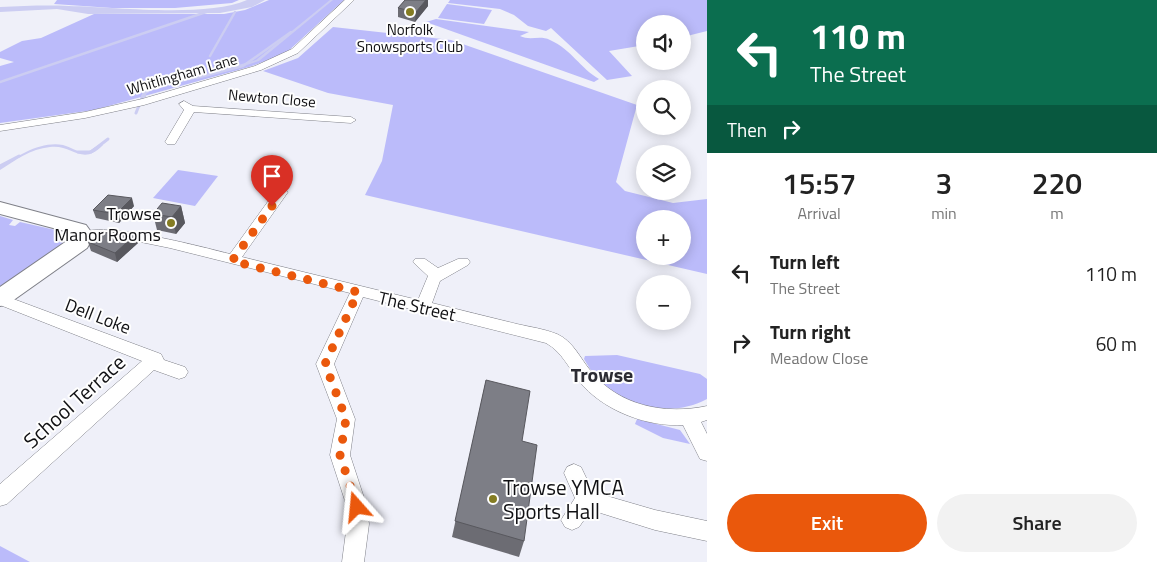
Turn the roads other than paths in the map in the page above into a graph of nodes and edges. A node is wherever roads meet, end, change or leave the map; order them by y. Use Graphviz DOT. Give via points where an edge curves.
graph roads {
  1 [pos="350,0"];
  2 [pos="175,93"];
  3 [pos="190,109"];
  4 [pos="351,120"];
  5 [pos="0,128"];
  6 [pos="158,141"];
  7 [pos="282,192"];
  8 [pos="0,208"];
  9 [pos="84,236"];
  10 [pos="232,261"];
  11 [pos="420,262"];
  12 [pos="463,262"];
  13 [pos="436,274"];
  14 [pos="358,292"];
  15 [pos="0,299"];
  16 [pos="423,307"];
  17 [pos="156,359"];
  18 [pos="179,372"];
  19 [pos="698,416"];
  20 [pos="707,453"];
  21 [pos="574,473"];
  22 [pos="0,497"];
  23 [pos="586,500"];
  24 [pos="572,520"];
  25 [pos="707,531"];
  26 [pos="353,562"];
  1 -- 2 [label="street, Whitlingham Lane" via="291,54 258,68"];
  2 -- 3 [label="street"];
  2 -- 5 [label="street, Whitlingham Lane" via="85,115"];
  3 -- 4 [label="street, Newton Close"];
  3 -- 6 [label="street" via="176,142"];
  7 -- 10 [label="street"];
  8 -- 9 [label="street, The Street" via="79,229"];
  9 -- 10 [label="street, The Street" via="126,235"];
  9 -- 15 [label="street" via="80,244"];
  10 -- 14 [label="street, The Street"];
  11 -- 13 [label="street"];
  12 -- 13 [label="street"];
  13 -- 16 [label="street"];
  14 -- 16 [label="street, The Street"];
  14 -- 26 [label="street" via="325,364 346,419 340,455 356,502 358,524"];
  15 -- 17 [label="street, Dell Loke"];
  16 -- 19 [label="street, The Street" via="551,338 563,345 589,381 618,403 651,415"];
  17 -- 18 [label="street, Dell Loke" via="157,364"];
  17 -- 22 [label="street, School Terrace"];
  19 -- 20 [label="street"];
  21 -- 23 [label="street"];
  23 -- 24 [label="street"];
  23 -- 25 [label="street"];
}
